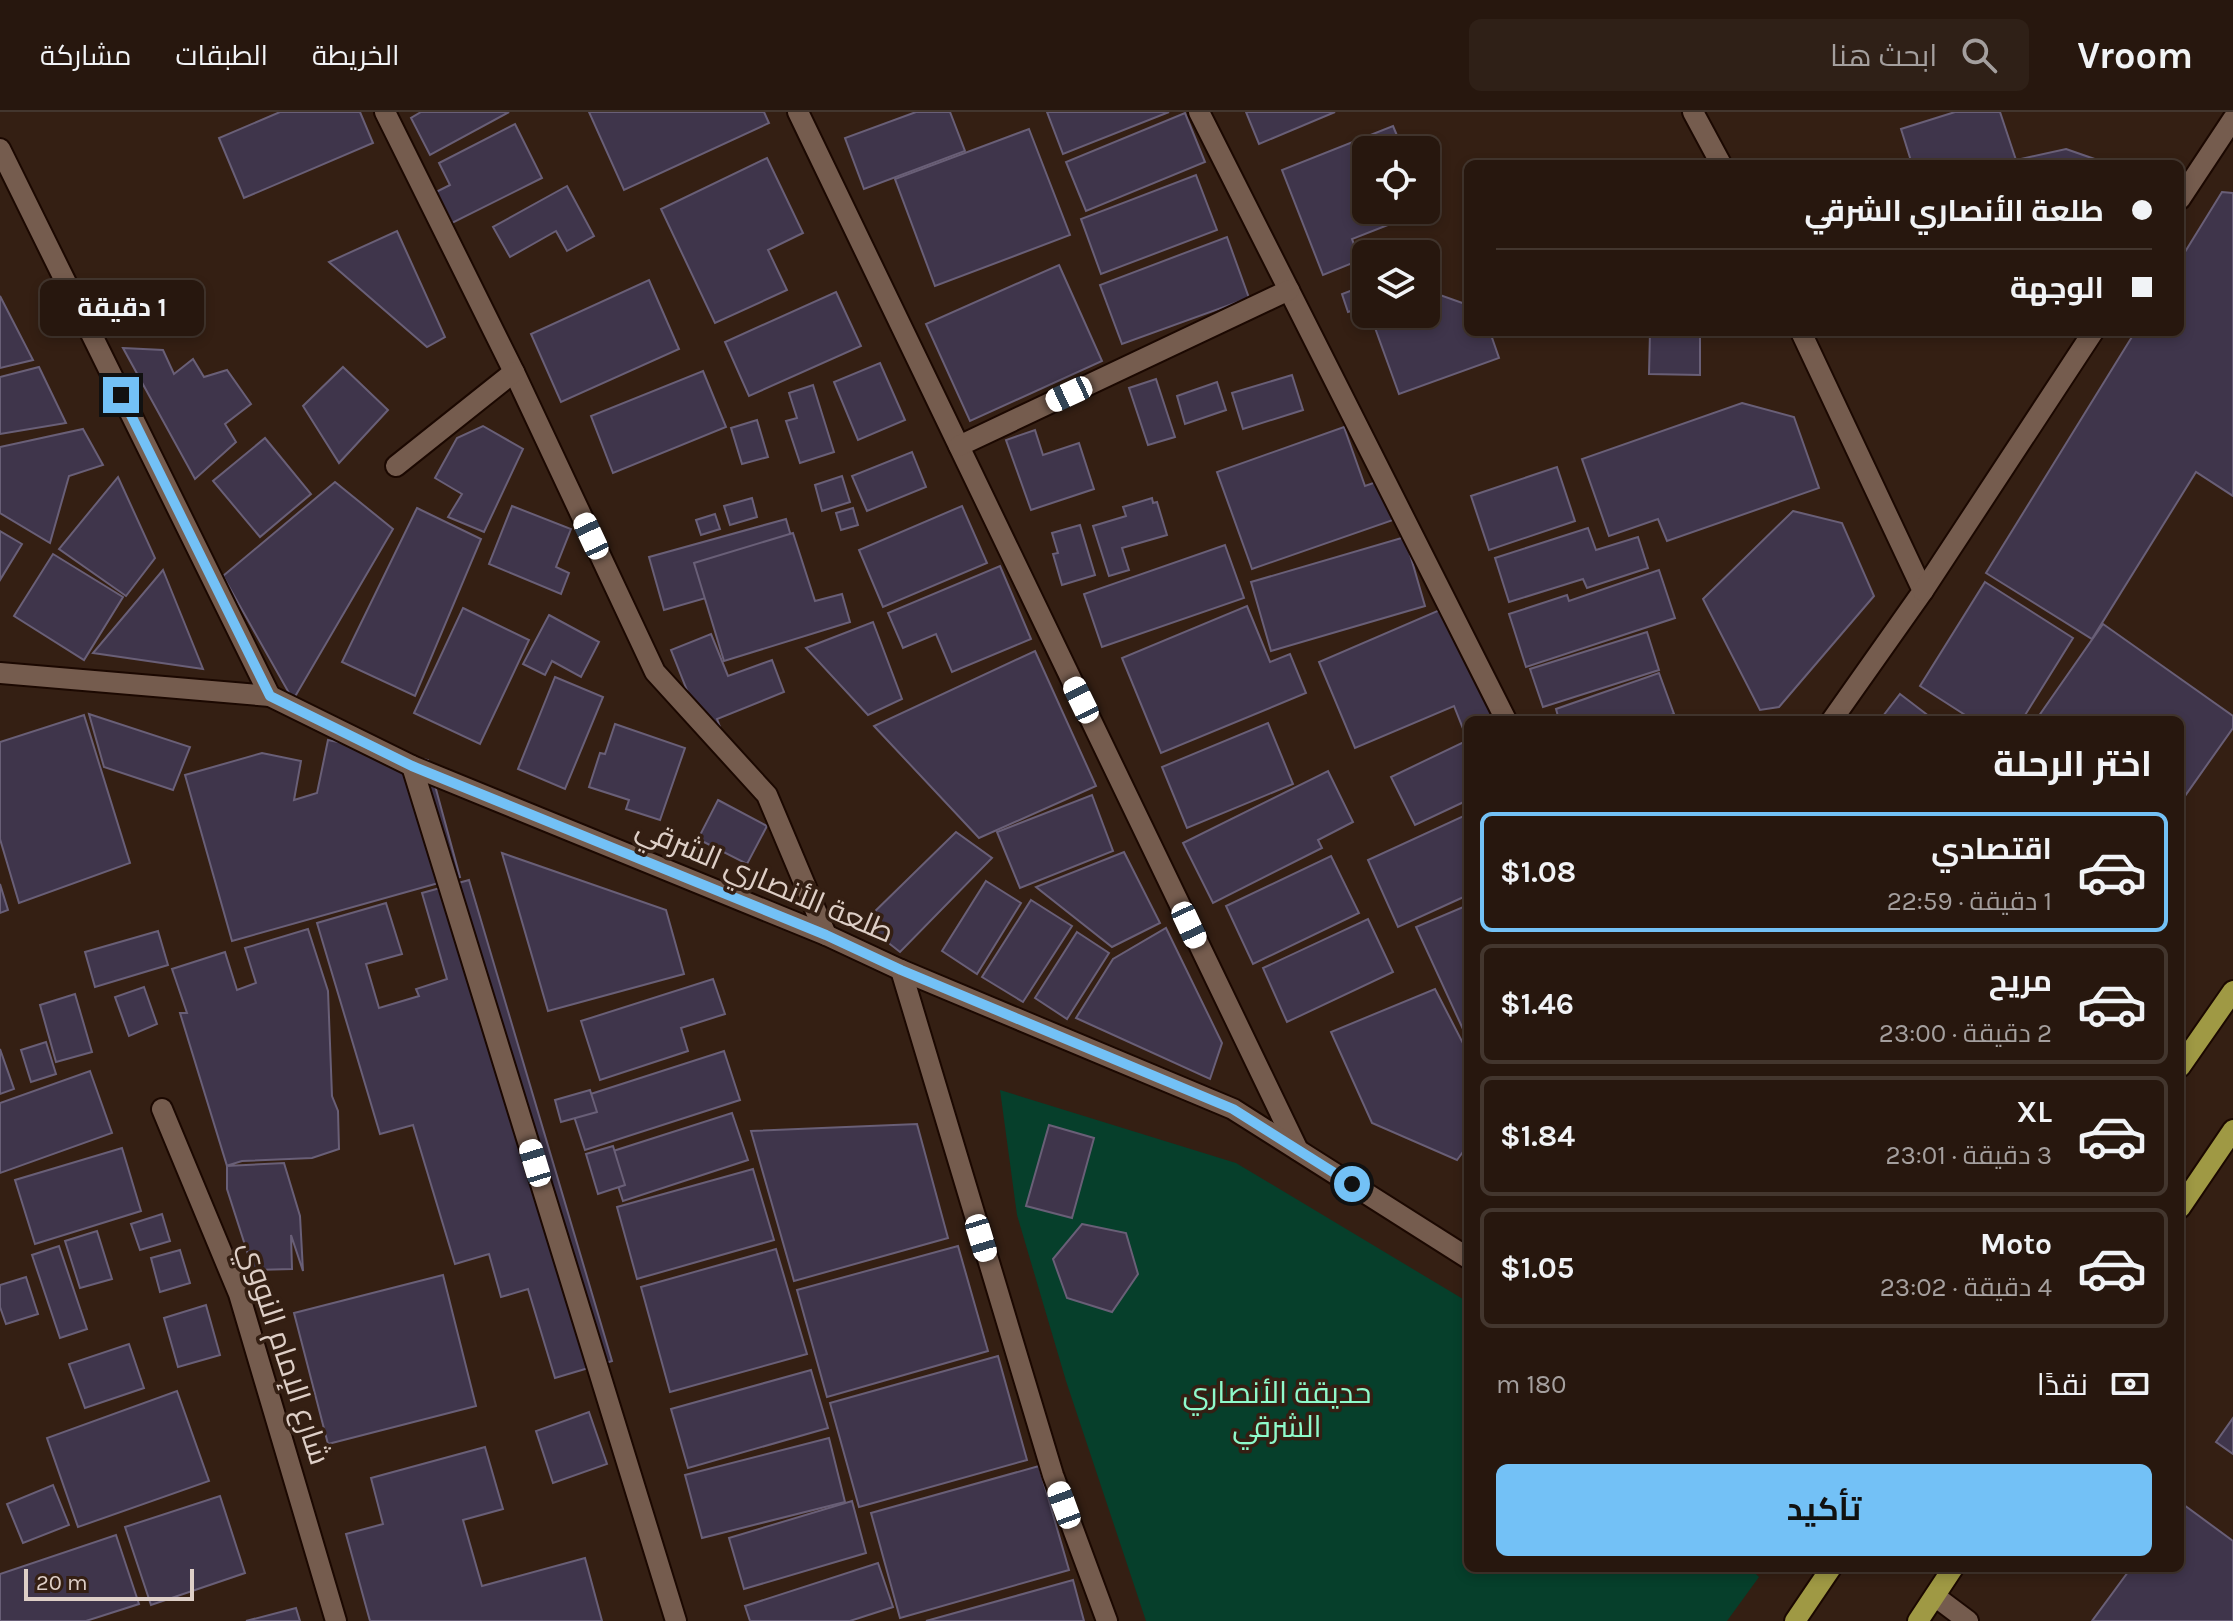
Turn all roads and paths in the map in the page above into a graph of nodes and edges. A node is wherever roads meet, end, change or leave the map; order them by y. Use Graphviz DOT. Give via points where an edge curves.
graph roads {
  1 [pos="385,112"];
  2 [pos="798,112"];
  3 [pos="1199,112"];
  4 [pos="1693,112"];
  5 [pos="2233,119"];
  6 [pos="0,149"];
  7 [pos="1719,160"];
  8 [pos="2184,193"];
  9 [pos="1289,290"];
  10 [pos="1803,336"];
  11 [pos="2090,336"];
  12 [pos="514,372"];
  13 [pos="959,446"];
  14 [pos="396,466"];
  15 [pos="1923,591"];
  16 [pos="0,673"];
  17 [pos="270,696"];
  18 [pos="1504,716"];
  19 [pos="1835,716"];
  20 [pos="412,766"];
  21 [pos="826,935"];
  22 [pos="901,970"];
  23 [pos="2233,991"];
  24 [pos="2184,1061"];
  25 [pos="162,1109"];
  26 [pos="2233,1130"];
  27 [pos="1298,1150"];
  28 [pos="2184,1202"];
  29 [pos="1464,1249"];
  30 [pos="1828,1572"];
  31 [pos="1951,1572"];
  32 [pos="1936,1597"];
  33 [pos="336,1621"];
  34 [pos="676,1621"];
  35 [pos="1107,1621"];
  36 [pos="1795,1621"];
  37 [pos="1918,1621"];
  38 [pos="1968,1621"];
  1 -- 12 [label="street"];
  2 -- 13 [label="street"];
  3 -- 9 [label="street"];
  4 -- 7 [label="street"];
  5 -- 8 [label="street"];
  6 -- 17 [label="street"];
  9 -- 13 [label="street"];
  9 -- 18 [label="street"];
  10 -- 15 [label="street"];
  11 -- 15 [label="street"];
  12 -- 14 [label="street"];
  12 -- 21 [label="street" via="655,672 767,795"];
  13 -- 27 [label="street"];
  15 -- 19 [label="street"];
  16 -- 17 [label="street, طلعة الأنصاري الشرقي"];
  17 -- 20 [label="street, طلعة الأنصاري الشرقي"];
  20 -- 21 [label="street, طلعة الأنصاري الشرقي"];
  20 -- 34 [label="street"];
  21 -- 22 [label="street, طلعة الأنصاري الشرقي"];
  22 -- 27 [label="street, طلعة الأنصاري الشرقي" via="1233,1109"];
  22 -- 35 [label="street" via="1053,1475"];
  23 -- 24 [label="main road"];
  25 -- 33 [label="street, شارع الإمام النووي" via="239,1294"];
  26 -- 28 [label="main road"];
  27 -- 29 [label="street, طلعة الأنصاري الشرقي"];
  30 -- 36 [label="main road"];
  31 -- 32 [label="main road"];
  32 -- 37 [label="main road"];
  32 -- 38 [label="street"];
}
